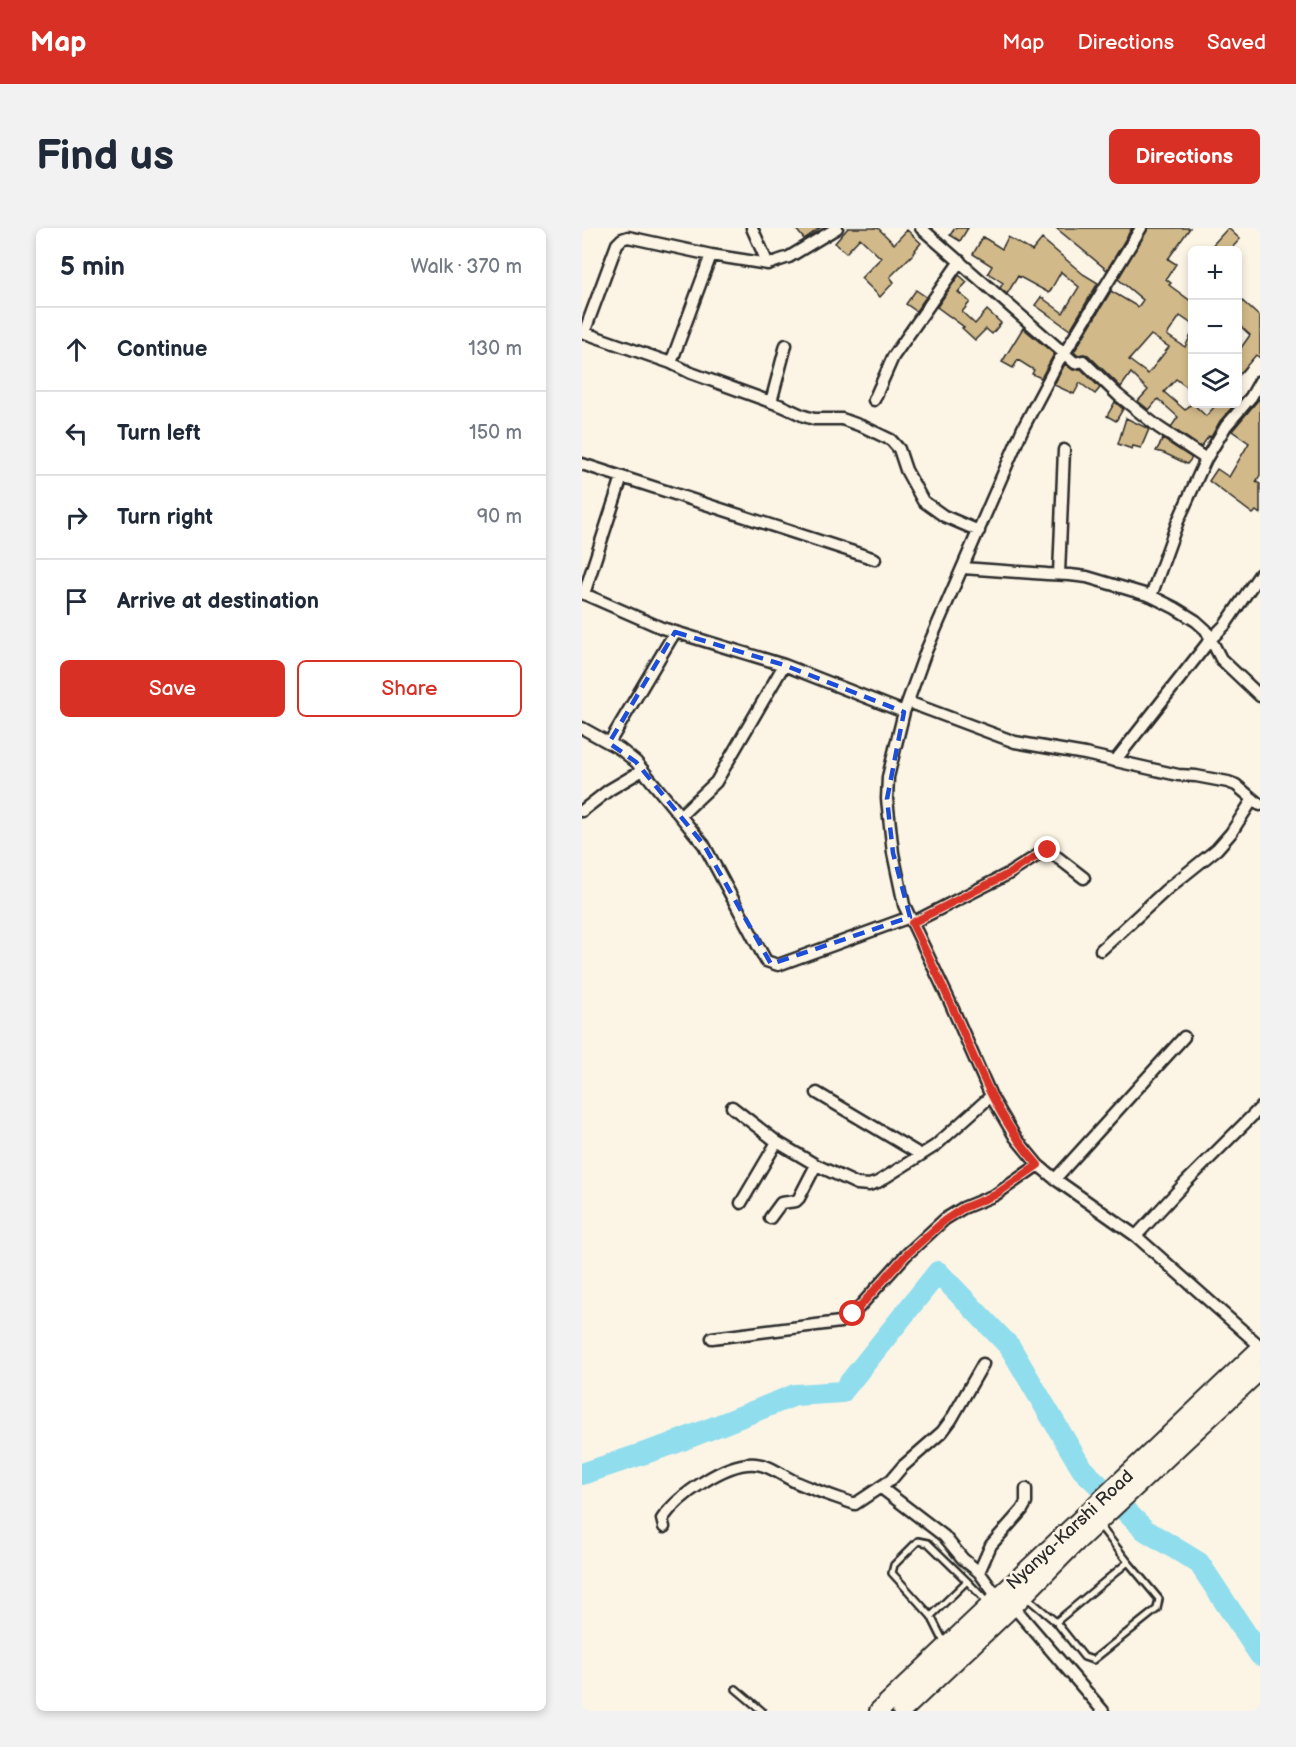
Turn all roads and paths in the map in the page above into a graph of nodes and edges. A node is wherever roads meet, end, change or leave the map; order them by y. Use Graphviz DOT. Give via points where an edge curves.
graph roads {
  1 [pos="752,228"];
  2 [pos="837,228"];
  3 [pos="921,228"];
  4 [pos="1141,228"];
  5 [pos="711,255"];
  6 [pos="960,261"];
  7 [pos="768,264"];
  8 [pos="583,333"];
  9 [pos="786,345"];
  10 [pos="1064,354"];
  11 [pos="671,363"];
  12 [pos="1260,381"];
  13 [pos="874,400"];
  14 [pos="771,402"];
  15 [pos="1064,450"];
  16 [pos="1206,459"];
  17 [pos="582,464"];
  18 [pos="622,477"];
  19 [pos="979,531"];
  20 [pos="875,559"];
  21 [pos="963,568"];
  22 [pos="1059,574"];
  23 [pos="1260,574"];
  24 [pos="583,594"];
  25 [pos="1151,596"];
  26 [pos="675,632"];
  27 [pos="1210,640"];
  28 [pos="784,665"];
  29 [pos="1260,696"];
  30 [pos="906,707"];
  31 [pos="582,728"];
  32 [pos="609,743"];
  33 [pos="1115,761"];
  34 [pos="643,770"];
  35 [pos="1256,802"];
  36 [pos="582,811"];
  37 [pos="680,816"];
  38 [pos="1084,878"];
  39 [pos="911,920"];
  40 [pos="1101,950"];
  41 [pos="1184,1037"];
  42 [pos="817,1093"];
  43 [pos="991,1096"];
  44 [pos="732,1107"];
  45 [pos="1260,1108"];
  46 [pos="777,1143"];
  47 [pos="921,1155"];
  48 [pos="816,1165"];
  49 [pos="1038,1165"];
  50 [pos="1055,1179"];
  51 [pos="741,1203"];
  52 [pos="770,1218"];
  53 [pos="1136,1236"];
  54 [pos="712,1338"];
  55 [pos="1260,1347"];
  56 [pos="983,1364"];
  57 [pos="1260,1370"];
  58 [pos="880,1487"];
  59 [pos="1026,1489"];
  60 [pos="1098,1522"];
  61 [pos="664,1527"];
  62 [pos="1128,1562"];
  63 [pos="979,1572"];
  64 [pos="967,1581"];
  65 [pos="1006,1601"];
  66 [pos="931,1616"];
  67 [pos="1056,1622"];
  68 [pos="946,1648"];
  69 [pos="736,1689"];
  70 [pos="762,1711"];
  71 [pos="879,1711"];
  72 [pos="902,1711"];
  73 [pos="1103,1711"];
  1 -- 7 [label="street"];
  2 -- 7 [label="street" via="789,257"];
  3 -- 6 [label="street"];
  4 -- 10 [label="street"];
  5 -- 7 [label="street"];
  5 -- 8 [label="street" via="628,237 622,239"];
  5 -- 11 [label="street"];
  6 -- 10 [label="street"];
  6 -- 13 [label="street" via="893,357"];
  8 -- 11 [label="street"];
  9 -- 14 [label="street"];
  10 -- 16 [label="street" via="1076,363 1083,361 1158,427"];
  10 -- 19 [label="street" via="1023,428"];
  11 -- 14 [label="street"];
  12 -- 16 [label="street"];
  14 -- 19 [label="street" via="814,419 852,421 891,440 923,501 944,516"];
  15 -- 22 [label="street"];
  16 -- 25 [label="street" via="1178,520"];
  17 -- 18 [label="street"];
  18 -- 20 [label="street"];
  18 -- 24 [label="street"];
  19 -- 21 [label="street"];
  21 -- 22 [label="street"];
  21 -- 30 [label="street"];
  22 -- 25 [label="street" via="1087,577"];
  23 -- 27 [label="street"];
  24 -- 26 [label="street"];
  25 -- 27 [label="street" via="1196,621"];
  26 -- 28 [label="street"];
  26 -- 32 [label="street"];
  27 -- 29 [label="street" via="1221,658"];
  27 -- 33 [label="street"];
  28 -- 30 [label="street"];
  28 -- 37 [label="street" via="716,782"];
  30 -- 33 [label="street" via="1014,742"];
  30 -- 39 [label="street" via="888,777 887,799 893,853"];
  31 -- 32 [label="street"];
  32 -- 34 [label="street"];
  33 -- 35 [label="street" via="1228,782"];
  34 -- 36 [label="street"];
  34 -- 37 [label="street"];
  35 -- 40 [label="street" via="1217,849"];
  37 -- 39 [label="street" via="704,845 771,964 778,965"];
  38 -- 39 [label="street" via="1046,850 1010,873"];
  39 -- 43 [label="street"];
  41 -- 50 [label="street"];
  42 -- 47 [label="street"];
  43 -- 47 [label="street"];
  43 -- 49 [label="street" via="1015,1137"];
  44 -- 46 [label="street"];
  45 -- 53 [label="street"];
  46 -- 48 [label="street"];
  46 -- 51 [label="street"];
  47 -- 48 [label="street" via="869,1185"];
  48 -- 52 [label="street" via="799,1198 781,1203"];
  49 -- 50 [label="street"];
  49 -- 54 [label="street" via="995,1195 945,1220 906,1255 853,1314 840,1322"];
  50 -- 53 [label="street"];
  53 -- 55 [label="street"];
  55 -- 65 [label="main road, Nyanya-Karshi Road" via="1075,1526"];
  56 -- 58 [label="street" via="942,1432"];
  57 -- 60 [label="main road, Nyanya-Karshi Road"];
  58 -- 61 [label="street" via="855,1504 799,1484 766,1466 747,1464 728,1469 693,1490 668,1511 662,1519"];
  58 -- 63 [label="street" via="944,1536"];
  59 -- 63 [label="street" via="1026,1503 991,1545"];
  60 -- 62 [label="lane"];
  60 -- 65 [label="main road, Nyanya-Karshi Road"];
  62 -- 67 [label="lane"];
  62 -- 67 [label="lane" via="1159,1599 1157,1609 1093,1660 1083,1657"];
  63 -- 65 [label="street"];
  64 -- 65 [label="lane"];
  64 -- 66 [label="lane"];
  64 -- 66 [label="lane" via="928,1543 918,1542 894,1565 892,1573"];
  65 -- 67 [label="lane"];
  65 -- 68 [label="main road, Nyanya-Karshi Road"];
  65 -- 72 [label="main road, Nyanya-Karshi Road"];
  65 -- 73 [label="street"];
  66 -- 68 [label="lane"];
  68 -- 71 [label="main road, Nyanya-Karshi Road"];
  69 -- 70 [label="lane"];
}
